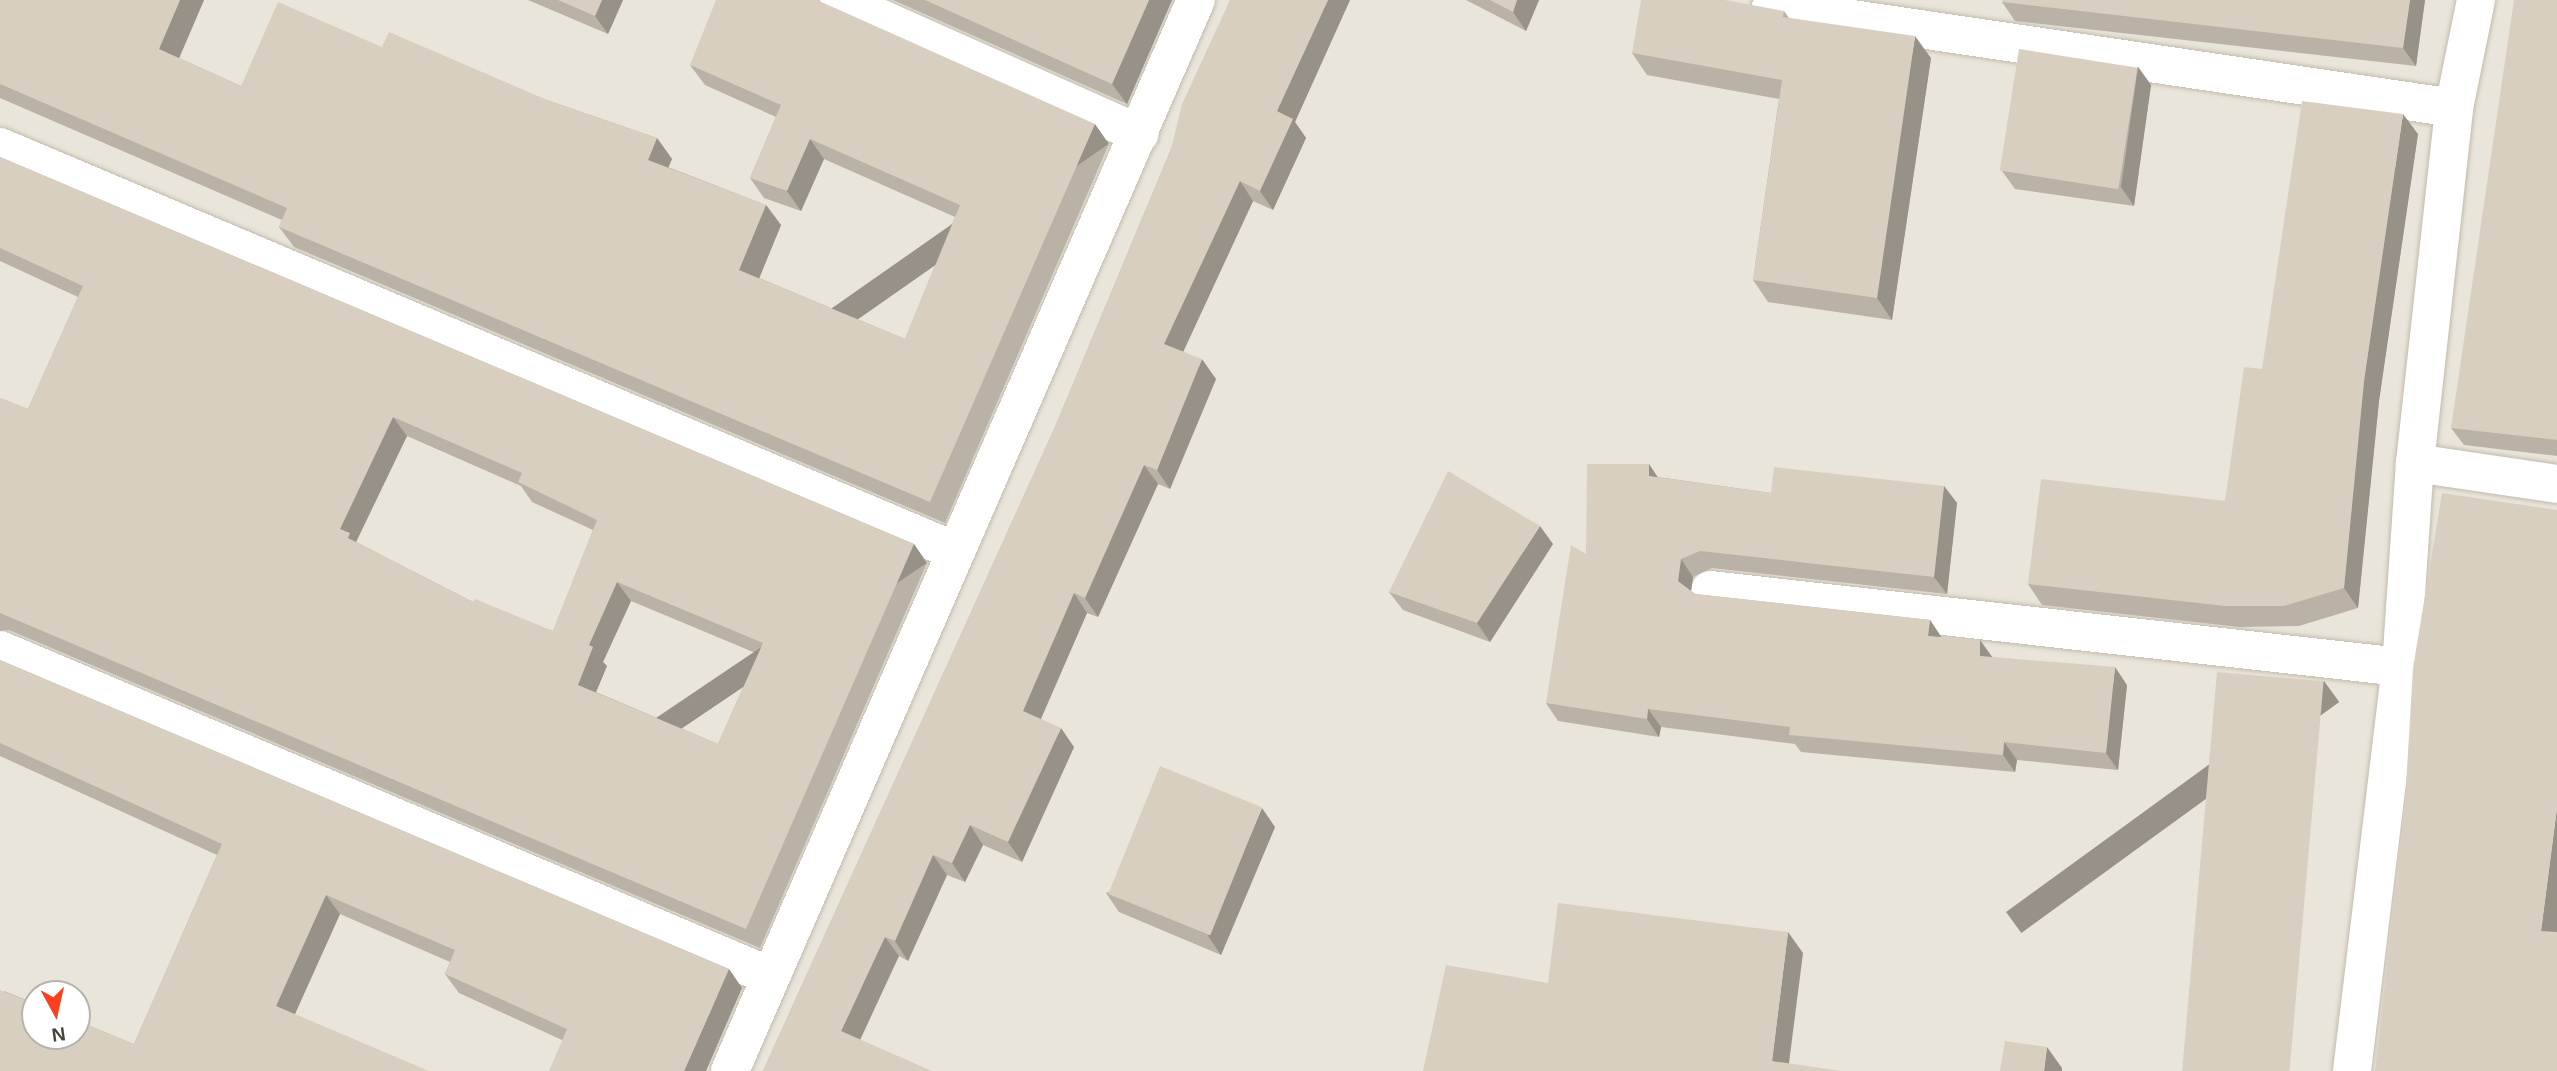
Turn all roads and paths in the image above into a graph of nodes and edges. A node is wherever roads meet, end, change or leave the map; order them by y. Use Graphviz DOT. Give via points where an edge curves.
graph roads {
  1 [pos="839,0"];
  2 [pos="1196,0"];
  3 [pos="2476,0"];
  4 [pos="1771,7"];
  5 [pos="2454,108"];
  6 [pos="1140,134"];
  7 [pos="0,147"];
  8 [pos="2416,464"];
  9 [pos="2557,484"];
  10 [pos="955,551"];
  11 [pos="1710,590"];
  12 [pos="0,650"];
  13 [pos="2401,667"];
  14 [pos="771,976"];
  15 [pos="730,1071"];
  16 [pos="2352,1071"];
  1 -- 6 [label="street"];
  2 -- 6 [label="street"];
  3 -- 5 [label="street"];
  4 -- 5 [label="street"];
  5 -- 8 [label="street"];
  6 -- 10 [label="street"];
  7 -- 10 [label="street"];
  8 -- 9 [label="street"];
  8 -- 13 [label="street"];
  10 -- 14 [label="street"];
  11 -- 13 [label="street"];
  12 -- 14 [label="street"];
  13 -- 16 [label="street"];
  14 -- 15 [label="street"];
}
